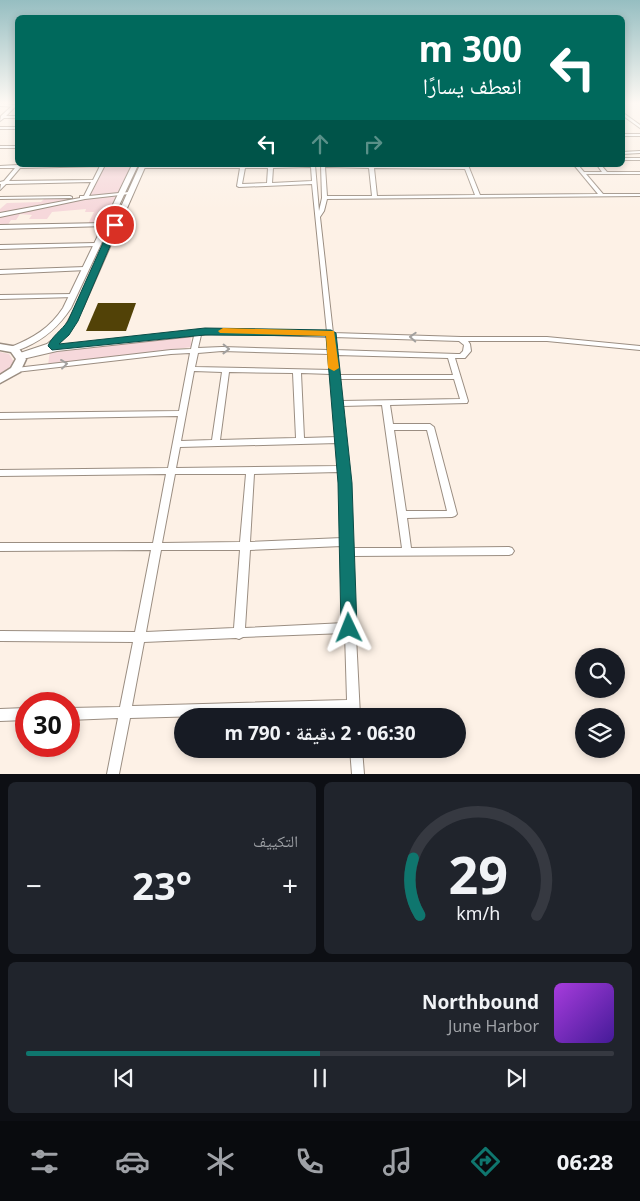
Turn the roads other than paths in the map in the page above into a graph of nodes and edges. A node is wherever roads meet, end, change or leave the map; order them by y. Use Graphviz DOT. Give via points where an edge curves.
graph roads {
  1 [pos="0,147"];
  2 [pos="15,147"];
  3 [pos="640,152"];
  4 [pos="625,153"];
  5 [pos="625,159"];
  6 [pos="640,159"];
  7 [pos="15,166"];
  8 [pos="0,167"];
  9 [pos="19,167"];
  10 [pos="102,167"];
  11 [pos="134,167"];
  12 [pos="142,167"];
  13 [pos="243,167"];
  14 [pos="271,167"];
  15 [pos="297,167"];
  16 [pos="313,167"];
  17 [pos="322,167"];
  18 [pos="371,167"];
  19 [pos="467,167"];
  20 [pos="578,167"];
  21 [pos="601,167"];
  22 [pos="582,173"];
  23 [pos="606,173"];
  24 [pos="640,173"];
  25 [pos="94,181"];
  26 [pos="6,182"];
  27 [pos="314,182"];
  28 [pos="0,183"];
  29 [pos="298,183"];
  30 [pos="269,184"];
  31 [pos="0,189"];
  32 [pos="130,193"];
  33 [pos="120,194"];
  34 [pos="640,195"];
  35 [pos="602,196"];
  36 [pos="478,197"];
  37 [pos="0,198"];
  38 [pos="85,198"];
  39 [pos="326,198"];
  40 [pos="375,198"];
  41 [pos="0,215"];
  42 [pos="318,216"];
  43 [pos="105,225"];
  44 [pos="0,227"];
  45 [pos="96,245"];
  46 [pos="0,247"];
  47 [pos="85,269"];
  48 [pos="0,272"];
  49 [pos="73,296"];
  50 [pos="0,297"];
  51 [pos="198,332"];
  52 [pos="331,333"];
  53 [pos="461,339"];
  54 [pos="56,346"];
  55 [pos="0,347"];
  56 [pos="640,348"];
  57 [pos="193,350"];
  58 [pos="332,352"];
  59 [pos="18,354"];
  60 [pos="451,356"];
  61 [pos="16,370"];
  62 [pos="190,370"];
  63 [pos="226,370"];
  64 [pos="297,372"];
  65 [pos="335,375"];
  66 [pos="458,377"];
  67 [pos="0,380"];
  68 [pos="386,403"];
  69 [pos="338,404"];
  70 [pos="183,413"];
  71 [pos="0,416"];
  72 [pos="390,427"];
  73 [pos="342,440"];
  74 [pos="300,441"];
  75 [pos="216,443"];
  76 [pos="176,444"];
  77 [pos="344,469"];
  78 [pos="171,472"];
  79 [pos="250,472"];
  80 [pos="0,473"];
  81 [pos="402,515"];
  82 [pos="246,546"];
  83 [pos="0,547"];
  84 [pos="156,547"];
  85 [pos="346,547"];
  86 [pos="407,551"];
  87 [pos="509,551"];
  88 [pos="349,628"];
  89 [pos="239,634"];
  90 [pos="0,636"];
  91 [pos="139,637"];
  92 [pos="353,708"];
  93 [pos="174,713"];
  94 [pos="0,714"];
  95 [pos="15,714"];
  96 [pos="80,714"];
  97 [pos="124,714"];
  98 [pos="357,758"];
  99 [pos="113,774"];
  100 [pos="358,774"];
  1 -- 2 [label="street"];
  3 -- 4 [label="street"];
  5 -- 6 [label="street"];
  7 -- 8 [label="street"];
  9 -- 26 [label="street"];
  10 -- 25 [label="street"];
  11 -- 33 [label="street"];
  12 -- 32 [label="street"];
  13 -- 30 [label="street" via="239,186"];
  14 -- 30 [label="street"];
  15 -- 29 [label="street"];
  16 -- 27 [label="street"];
  17 -- 39 [label="street"];
  18 -- 40 [label="street"];
  19 -- 36 [label="street"];
  20 -- 22 [label="street"];
  21 -- 23 [label="street"];
  22 -- 23 [label="street"];
  22 -- 35 [label="street"];
  23 -- 24 [label="street"];
  25 -- 26 [label="street"];
  25 -- 38 [label="street"];
  26 -- 28 [label="street"];
  26 -- 31 [label="street"];
  27 -- 29 [label="street"];
  27 -- 42 [label="street"];
  29 -- 30 [label="street"];
  32 -- 33 [label="street"];
  32 -- 54 [label="street" via="73,321"];
  33 -- 38 [label="street"];
  33 -- 43 [label="street"];
  34 -- 35 [label="street"];
  35 -- 36 [label="street"];
  36 -- 40 [label="street"];
  37 -- 38 [label="street"];
  38 -- 41 [label="street"];
  39 -- 40 [label="street"];
  39 -- 42 [label="street" via="324,209"];
  42 -- 52 [label="street"];
  43 -- 44 [label="street"];
  43 -- 45 [label="street"];
  45 -- 46 [label="street"];
  45 -- 47 [label="street"];
  47 -- 48 [label="street"];
  47 -- 49 [label="street"];
  49 -- 50 [label="street"];
  49 -- 59 [label="street" via="53,328"];
  51 -- 52 [label="street"];
  51 -- 54 [label="street"];
  51 -- 57 [label="street"];
  53 -- 52 [label="street, one-way"];
  52 -- 58 [label="street"];
  53 -- 56 [label="street" via="547,339"];
  53 -- 60 [label="street" via="467,344 466,353"];
  54 -- 59 [label="street"];
  55 -- 59 [label="main road"];
  57 -- 58 [label="street, one-way"];
  61 -- 57 [label="street, one-way"];
  57 -- 62 [label="street"];
  58 -- 60 [label="street"];
  58 -- 65 [label="street"];
  59 -- 61 [label="main road" via="21,363"];
  60 -- 66 [label="street"];
  61 -- 67 [label="main road"];
  62 -- 63 [label="street"];
  62 -- 70 [label="street"];
  63 -- 64 [label="street"];
  63 -- 75 [label="street"];
  64 -- 65 [label="street"];
  64 -- 74 [label="street"];
  65 -- 66 [label="street"];
  65 -- 69 [label="street"];
  66 -- 68 [label="street" via="464,401"];
  68 -- 69 [label="street"];
  68 -- 72 [label="street"];
  69 -- 73 [label="street"];
  70 -- 71 [label="street"];
  70 -- 76 [label="street"];
  72 -- 81 [label="street"];
  72 -- 81 [label="street" via="430,427 452,514"];
  73 -- 74 [label="street"];
  73 -- 77 [label="street"];
  74 -- 75 [label="street"];
  75 -- 76 [label="street"];
  76 -- 78 [label="street"];
  77 -- 79 [label="street"];
  77 -- 85 [label="street"];
  78 -- 79 [label="street"];
  78 -- 80 [label="street"];
  78 -- 84 [label="street"];
  79 -- 82 [label="street"];
  81 -- 86 [label="street"];
  82 -- 84 [label="street"];
  82 -- 85 [label="street"];
  82 -- 89 [label="street"];
  83 -- 84 [label="street"];
  84 -- 91 [label="street"];
  85 -- 86 [label="street"];
  85 -- 88 [label="street"];
  86 -- 87 [label="street"];
  88 -- 89 [label="street"];
  88 -- 92 [label="street"];
  89 -- 91 [label="street"];
  90 -- 91 [label="street"];
  91 -- 97 [label="street"];
  93 -- 97 [label="street"];
  94 -- 95 [label="street"];
  96 -- 97 [label="street"];
  97 -- 99 [label="street"];
  98 -- 100 [label="street"];
}
